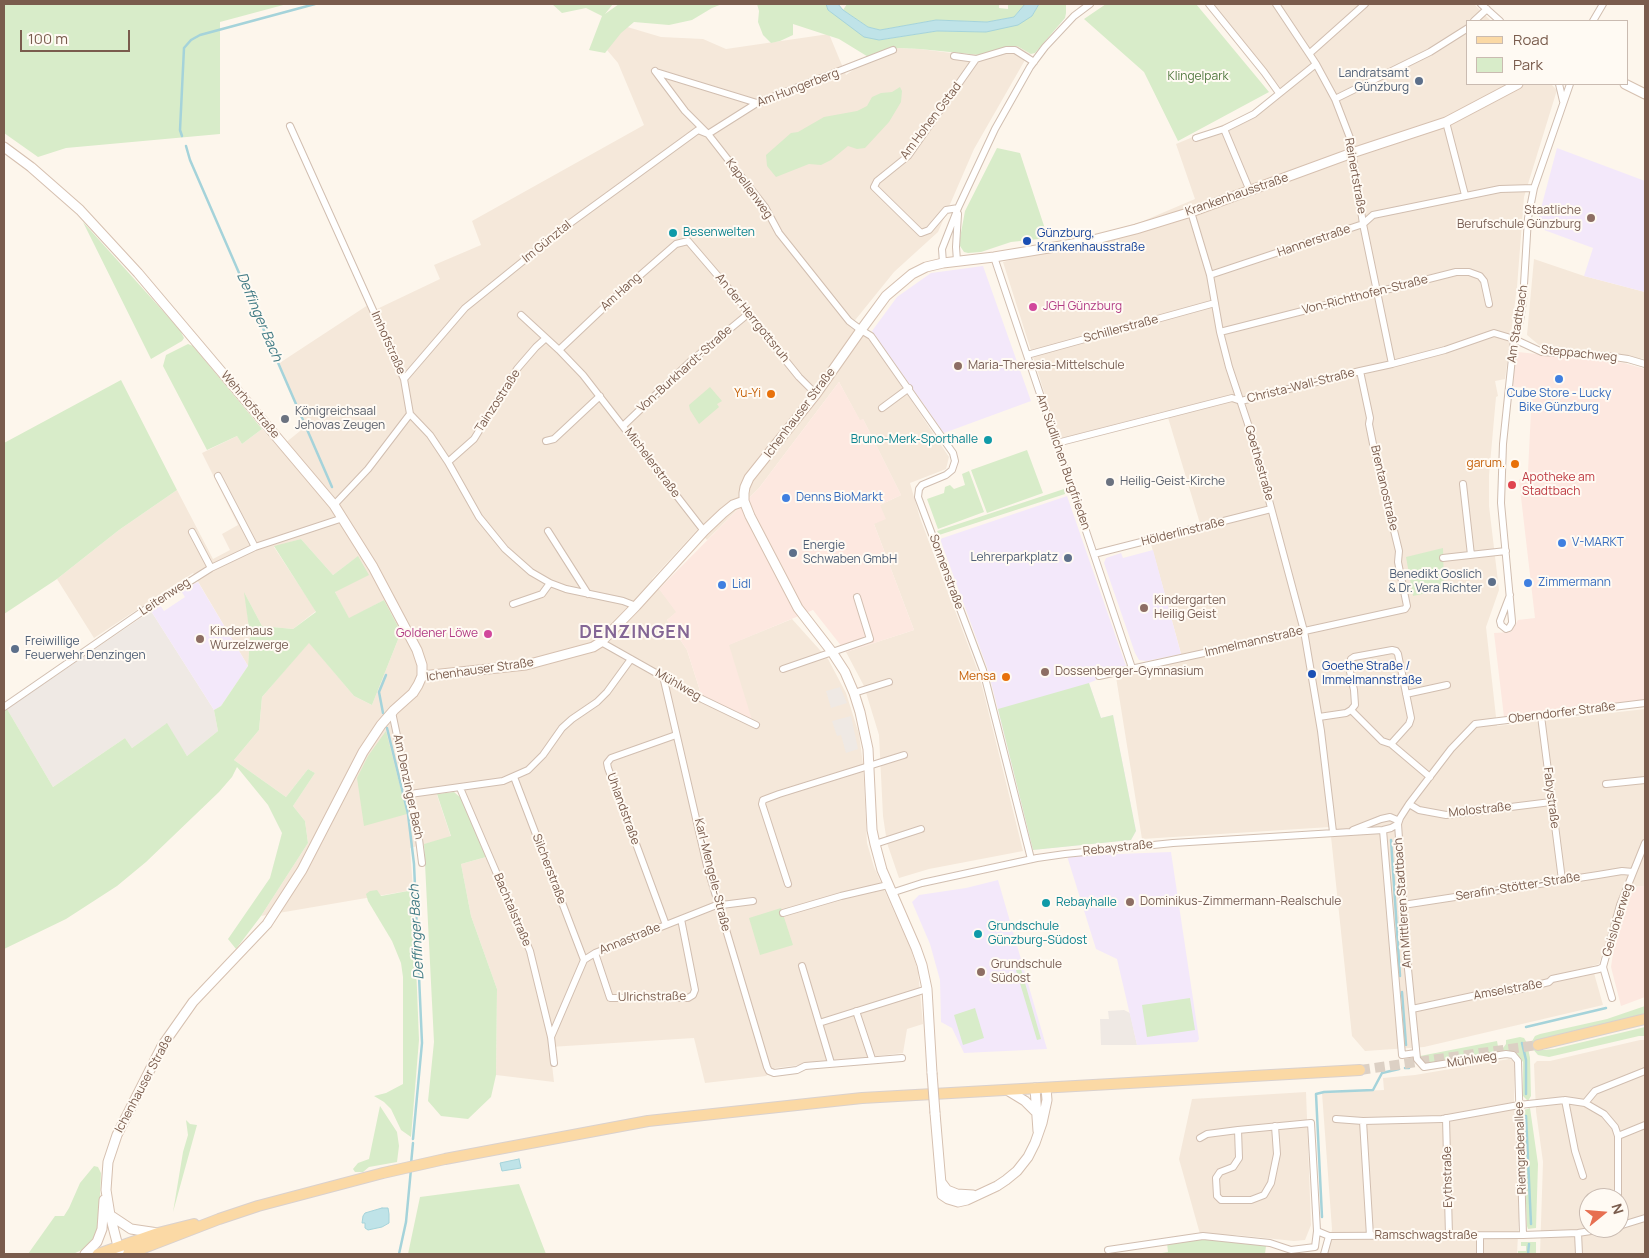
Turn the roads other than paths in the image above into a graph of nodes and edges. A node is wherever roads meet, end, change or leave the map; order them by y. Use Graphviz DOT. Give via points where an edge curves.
graph roads {
  1 [pos="1090,4"];
  2 [pos="1209,4"];
  3 [pos="1276,4"];
  4 [pos="1365,4"];
  5 [pos="1481,4"];
  6 [pos="1603,4"];
  7 [pos="1487,9"];
  8 [pos="1475,20"];
  9 [pos="1499,20"];
  10 [pos="1594,20"];
  11 [pos="1466,29"];
  12 [pos="893,50"];
  13 [pos="1310,53"];
  14 [pos="954,56"];
  15 [pos="976,59"];
  16 [pos="1034,62"];
  17 [pos="1316,64"];
  18 [pos="1516,85"];
  19 [pos="1559,85"];
  20 [pos="1570,85"];
  21 [pos="1627,85"];
  22 [pos="1279,93"];
  23 [pos="1645,94"];
  24 [pos="1335,99"];
  25 [pos="1564,102"];
  26 [pos="757,103"];
  27 [pos="1446,122"];
  28 [pos="290,126"];
  29 [pos="1224,130"];
  30 [pos="708,134"];
  31 [pos="1196,138"];
  32 [pos="4,147"];
  33 [pos="1352,153"];
  34 [pos="1534,188"];
  35 [pos="1250,190"];
  36 [pos="1465,195"];
  37 [pos="958,208"];
  38 [pos="1191,212"];
  39 [pos="1363,224"];
  40 [pos="688,241"];
  41 [pos="994,257"];
  42 [pos="957,261"];
  43 [pos="943,263"];
  44 [pos="1210,275"];
  45 [pos="1378,292"];
  46 [pos="1215,303"];
  47 [pos="1489,304"];
  48 [pos="748,314"];
  49 [pos="521,315"];
  50 [pos="860,330"];
  51 [pos="1220,332"];
  52 [pos="546,338"];
  53 [pos="1514,339"];
  54 [pos="559,350"];
  55 [pos="1027,355"];
  56 [pos="1392,364"];
  57 [pos="1645,364"];
  58 [pos="1360,371"];
  59 [pos="404,379"];
  60 [pos="909,388"];
  61 [pos="816,394"];
  62 [pos="600,396"];
  63 [pos="1241,401"];
  64 [pos="882,408"];
  65 [pos="410,414"];
  66 [pos="624,425"];
  67 [pos="546,441"];
  68 [pos="1057,442"];
  69 [pos="448,462"];
  70 [pos="218,476"];
  71 [pos="1464,484"];
  72 [pos="744,501"];
  73 [pos="334,505"];
  74 [pos="1272,509"];
  75 [pos="343,518"];
  76 [pos="548,531"];
  77 [pos="704,531"];
  78 [pos="192,532"];
  79 [pos="255,547"];
  80 [pos="1506,551"];
  81 [pos="1094,554"];
  82 [pos="1471,555"];
  83 [pos="1444,558"];
  84 [pos="211,568"];
  85 [pos="550,583"];
  86 [pos="588,594"];
  87 [pos="1510,595"];
  88 [pos="857,597"];
  89 [pos="513,604"];
  90 [pos="636,606"];
  91 [pos="1407,606"];
  92 [pos="1304,631"];
  93 [pos="601,642"];
  94 [pos="832,652"];
  95 [pos="632,659"];
  96 [pos="1132,668"];
  97 [pos="782,669"];
  98 [pos="422,676"];
  99 [pos="663,676"];
  100 [pos="1099,676"];
  101 [pos="889,682"];
  102 [pos="1447,685"];
  103 [pos="854,693"];
  104 [pos="1406,694"];
  105 [pos="1645,703"];
  106 [pos="4,707"];
  107 [pos="1351,710"];
  108 [pos="391,713"];
  109 [pos="1541,716"];
  110 [pos="1319,717"];
  111 [pos="1480,723"];
  112 [pos="756,725"];
  113 [pos="676,734"];
  114 [pos="1392,744"];
  115 [pos="904,755"];
  116 [pos="870,765"];
  117 [pos="514,777"];
  118 [pos="1430,777"];
  119 [pos="1645,780"];
  120 [pos="1606,784"];
  121 [pos="460,788"];
  122 [pos="410,794"];
  123 [pos="1552,802"];
  124 [pos="1409,804"];
  125 [pos="1398,824"];
  126 [pos="921,830"];
  127 [pos="1383,830"];
  128 [pos="1333,832"];
  129 [pos="1349,832"];
  130 [pos="1645,843"];
  131 [pos="874,844"];
  132 [pos="1031,859"];
  133 [pos="422,862"];
  134 [pos="1633,872"];
  135 [pos="1562,880"];
  136 [pos="788,884"];
  137 [pos="889,889"];
  138 [pos="753,900"];
  139 [pos="718,906"];
  140 [pos="1403,906"];
  141 [pos="783,913"];
  142 [pos="681,919"];
  143 [pos="666,925"];
  144 [pos="595,953"];
  145 [pos="584,960"];
  146 [pos="802,966"];
  147 [pos="1603,967"];
  148 [pos="927,989"];
  149 [pos="1612,998"];
  150 [pos="1412,1008"];
  151 [pos="856,1011"];
  152 [pos="1645,1019"];
  153 [pos="819,1023"];
  154 [pos="551,1037"];
  155 [pos="1538,1045"];
  156 [pos="1416,1053"];
  157 [pos="902,1058"];
  158 [pos="872,1059"];
  159 [pos="1518,1061"];
  160 [pos="554,1063"];
  161 [pos="831,1063"];
  162 [pos="1424,1067"];
  163 [pos="1360,1070"];
  164 [pos="1645,1071"];
  165 [pos="1035,1088"];
  166 [pos="1046,1088"];
  167 [pos="1007,1090"];
  168 [pos="1565,1100"];
  169 [pos="1585,1103"];
  170 [pos="1519,1106"];
  171 [pos="1036,1112"];
  172 [pos="1446,1118"];
  173 [pos="1336,1119"];
  174 [pos="1363,1120"];
  175 [pos="1645,1125"];
  176 [pos="1276,1126"];
  177 [pos="1238,1130"];
  178 [pos="1038,1134"];
  179 [pos="1618,1136"];
  180 [pos="1200,1138"];
  181 [pos="1583,1176"];
  182 [pos="941,1182"];
  183 [pos="1618,1188"];
  184 [pos="106,1190"];
  185 [pos="976,1196"];
  186 [pos="110,1215"];
  187 [pos="219,1218"];
  188 [pos="1645,1218"];
  189 [pos="1629,1223"];
  190 [pos="1317,1231"];
  191 [pos="158,1233"];
  192 [pos="1578,1233"];
  193 [pos="1523,1235"];
  194 [pos="1329,1236"];
  195 [pos="1370,1236"];
  196 [pos="1449,1236"];
  197 [pos="1480,1236"];
  198 [pos="1315,1247"];
  199 [pos="1108,1250"];
  200 [pos="119,1251"];
  201 [pos="1325,1253"];
  202 [pos="86,1254"];
  203 [pos="98,1254"];
  204 [pos="128,1254"];
  205 [pos="1480,1254"];
  206 [pos="1579,1254"];
  1 -- 16 [label="street" via="1074,16"];
  2 -- 22 [label="street"];
  3 -- 13 [label="street, Reinertstraße"];
  4 -- 13 [label="street"];
  5 -- 7 [label="street"];
  6 -- 10 [label="street"];
  7 -- 8 [label="street"];
  7 -- 9 [label="street"];
  11 -- 24 [label="street" via="1430,52"];
  12 -- 26 [label="street, Am Hungerberg"];
  13 -- 17 [label="street, Reinertstraße"];
  14 -- 15 [label="street"];
  15 -- 16 [label="street" via="1015,50"];
  15 -- 37 [label="street, Am Hohen Gstad" via="908,156 874,187 922,233 929,230 946,210"];
  16 -- 37 [label="street" via="995,129"];
  17 -- 22 [label="street"];
  17 -- 24 [label="street, Reinertstraße"];
  18 -- 27 [label="street, Krankenhausstraße"];
  19 -- 25 [label="street"];
  20 -- 25 [label="street, Am Stadtbach"];
  21 -- 23 [label="street"];
  22 -- 29 [label="street" via="1254,114"];
  24 -- 33 [label="street, Reinertstraße" via="1350,138"];
  25 -- 34 [label="street, Am Stadtbach"];
  26 -- 30 [label="street, Am Hungerberg"];
  26 -- 30 [label="street, Kapellenweg" via="655,71"];
  27 -- 33 [label="street, Krankenhausstraße"];
  27 -- 36 [label="street"];
  28 -- 59 [label="street, Imhofstraße"];
  29 -- 31 [label="street"];
  29 -- 35 [label="street"];
  30 -- 50 [label="street, Kapellenweg" via="765,207 779,233"];
  30 -- 59 [label="street, Im Günztal" via="698,130 569,224 465,308"];
  32 -- 73 [label="street, Wehrhofstraße" via="31,166 80,210 138,273"];
  33 -- 35 [label="street, Krankenhausstraße"];
  33 -- 39 [label="street, Reinertstraße"];
  34 -- 36 [label="street, Hannerstraße"];
  34 -- 53 [label="street, Am Stadtbach" via="1528,218 1524,301"];
  35 -- 38 [label="street, Krankenhausstraße"];
  36 -- 39 [label="street, Hannerstraße" via="1374,215"];
  37 -- 42 [label="street"];
  37 -- 43 [label="street" via="942,249"];
  38 -- 41 [label="street, Krankenhausstraße" via="1085,242"];
  38 -- 44 [label="street, Goethestraße"];
  39 -- 44 [label="street, Hannerstraße"];
  39 -- 45 [label="street, Reinertstraße"];
  40 -- 48 [label="street, An der Herrgottsruh"];
  40 -- 54 [label="street, Am Hang" via="676,244"];
  41 -- 42 [label="street, Krankenhausstraße"];
  41 -- 55 [label="street, Am Südlichen Burgfrieden"];
  42 -- 43 [label="street, Krankenhausstraße"];
  43 -- 50 [label="street, Ichenhauser Straße" via="926,267 899,284"];
  44 -- 46 [label="street, Goethestraße"];
  45 -- 47 [label="street, Von-Richthofen-Straße" via="1456,272 1469,272 1484,281"];
  45 -- 51 [label="street, Von-Richthofen-Straße"];
  45 -- 56 [label="street, Reinertstraße"];
  46 -- 51 [label="street, Goethestraße"];
  46 -- 55 [label="street, Schillerstraße"];
  48 -- 61 [label="street, An der Herrgottsruh"];
  48 -- 66 [label="street, Von-Burkhardt-Straße" via="691,361"];
  49 -- 52 [label="street, Michelerstraße"];
  50 -- 60 [label="street, Sonnenstraße" via="872,336"];
  50 -- 61 [label="street, Ichenhauser Straße"];
  51 -- 63 [label="street, Goethestraße"];
  52 -- 54 [label="street, Michelerstraße"];
  52 -- 69 [label="street, Tainzostraße" via="517,369 474,438"];
  53 -- 56 [label="street, Christa-Wall-Straße" via="1494,333"];
  53 -- 57 [label="street, Steppachweg" via="1542,352 1607,356"];
  53 -- 80 [label="street, Am Stadtbach" via="1501,492"];
  54 -- 62 [label="street, Michelerstraße"];
  55 -- 68 [label="street, Am Südlichen Burgfrieden"];
  56 -- 58 [label="street, Christa-Wall-Straße"];
  58 -- 63 [label="street, Christa-Wall-Straße"];
  58 -- 91 [label="street, Brentanostraße" via="1373,444 1399,551 1398,562"];
  59 -- 65 [label="street, Imhofstraße"];
  60 -- 64 [label="street"];
  60 -- 132 [label="street, Sonnenstraße" via="953,453 952,470 922,485 918,497 983,670"];
  61 -- 72 [label="street, Ichenhauser Straße" via="749,478"];
  62 -- 66 [label="street, Michelerstraße"];
  62 -- 67 [label="street" via="554,438"];
  63 -- 68 [label="street, Christa-Wall-Straße" via="1232,398"];
  63 -- 74 [label="street, Goethestraße"];
  65 -- 69 [label="street" via="430,435"];
  65 -- 73 [label="street" via="368,470"];
  66 -- 77 [label="street, Michelerstraße"];
  68 -- 81 [label="street, Am Südlichen Burgfrieden"];
  69 -- 85 [label="street" via="479,517 505,549 531,572"];
  70 -- 79 [label="street"];
  71 -- 82 [label="street"];
  72 -- 77 [label="street, Ichenhauser Straße" via="723,513"];
  72 -- 94 [label="street" via="798,608"];
  73 -- 75 [label="street, Wehrhofstraße"];
  74 -- 81 [label="street, Hölderlinstraße"];
  74 -- 92 [label="street, Goethestraße"];
  75 -- 79 [label="street, Leitenweg"];
  75 -- 98 [label="street, Wehrhofstraße" via="417,650"];
  76 -- 86 [label="street"];
  77 -- 90 [label="street, Ichenhauser Straße"];
  78 -- 84 [label="street"];
  79 -- 84 [label="street, Leitenweg"];
  80 -- 82 [label="street"];
  80 -- 87 [label="street, Am Stadtbach"];
  81 -- 96 [label="street, Am Südlichen Burgfrieden"];
  82 -- 83 [label="street"];
  84 -- 106 [label="street, Leitenweg"];
  85 -- 86 [label="street"];
  85 -- 89 [label="street" via="542,594"];
  86 -- 90 [label="street"];
  88 -- 94 [label="street" via="870,639"];
  90 -- 93 [label="street, Ichenhauser Straße"];
  91 -- 92 [label="street, Immelmannstraße"];
  92 -- 96 [label="street, Immelmannstraße"];
  92 -- 110 [label="street, Goethestraße"];
  93 -- 95 [label="street, Mühlweg"];
  93 -- 98 [label="street, Ichenhauser Straße" via="584,650 526,665"];
  94 -- 97 [label="street"];
  94 -- 103 [label="street"];
  95 -- 99 [label="street, Mühlweg"];
  95 -- 117 [label="street" via="597,702 562,728 536,764"];
  96 -- 100 [label="street, Immelmannstraße"];
  98 -- 108 [label="street, Ichenhauser Straße" via="413,693"];
  99 -- 112 [label="street, Mühlweg"];
  99 -- 113 [label="street, Karl-Mengele-Straße"];
  101 -- 103 [label="street"];
  102 -- 104 [label="street"];
  103 -- 116 [label="street"];
  104 -- 107 [label="street" via="1396,651 1354,657 1350,662 1355,698"];
  104 -- 114 [label="street" via="1411,718"];
  105 -- 109 [label="street, Oberndorfer Straße"];
  107 -- 110 [label="street"];
  107 -- 114 [label="street" via="1382,741"];
  108 -- 122 [label="street, Am Denzinger Bach"];
  108 -- 184 [label="street, Ichenhauser Straße" via="355,766 302,870 267,924 193,1002 162,1046 117,1135 108,1162"];
  109 -- 111 [label="street, Oberndorfer Straße"];
  109 -- 123 [label="street, Fabystraße"];
  110 -- 128 [label="street, Goethestraße"];
  111 -- 118 [label="street, Am Mittleren Stadtbach" via="1459,739"];
  113 -- 139 [label="street, Karl-Mengele-Straße"];
  113 -- 143 [label="street, Uhlandstraße" via="611,758 608,763"];
  114 -- 118 [label="street"];
  115 -- 116 [label="street"];
  116 -- 131 [label="street"];
  116 -- 136 [label="street" via="763,800"];
  117 -- 121 [label="street"];
  117 -- 145 [label="street, Silcherstraße"];
  118 -- 124 [label="street, Am Mittleren Stadtbach"];
  119 -- 120 [label="street"];
  121 -- 122 [label="street"];
  121 -- 154 [label="street, Bachtalstraße" via="530,951"];
  122 -- 133 [label="street, Am Denzinger Bach"];
  123 -- 124 [label="street, Molostraße" via="1446,815 1419,810"];
  123 -- 135 [label="street, Fabystraße"];
  124 -- 125 [label="street, Am Mittleren Stadtbach"];
  125 -- 127 [label="street, Rebaystraße"];
  125 -- 129 [label="street, Rebaystraße" via="1390,817 1381,818"];
  125 -- 140 [label="street, Am Mittleren Stadtbach"];
  126 -- 131 [label="street"];
  127 -- 129 [label="street, Rebaystraße"];
  127 -- 156 [label="street, Am Mittleren Stadtbach" via="1402,1055"];
  128 -- 129 [label="street, Rebaystraße"];
  128 -- 132 [label="street, Rebaystraße" via="1172,843"];
  130 -- 134 [label="street, Geisloherweg"];
  131 -- 137 [label="street"];
  132 -- 137 [label="street, Rebaystraße"];
  134 -- 135 [label="street, Serafin-Stötter-Straße"];
  134 -- 147 [label="street, Geisloherweg"];
  135 -- 140 [label="street, Serafin-Stötter-Straße"];
  137 -- 141 [label="street, Rebaystraße" via="841,896"];
  137 -- 148 [label="street" via="916,948"];
  138 -- 139 [label="street, Annastraße"];
  139 -- 142 [label="street, Annastraße"];
  139 -- 161 [label="street, Karl-Mengele-Straße" via="769,1071 774,1073"];
  140 -- 150 [label="street, Am Mittleren Stadtbach"];
  142 -- 143 [label="street, Annastraße"];
  142 -- 144 [label="street, Ulrichstraße" via="696,990 688,998 610,998"];
  143 -- 144 [label="street, Annastraße"];
  144 -- 145 [label="street, Annastraße"];
  145 -- 154 [label="street, Annastraße"];
  146 -- 153 [label="street"];
  147 -- 149 [label="street, Geisloherweg"];
  147 -- 150 [label="street, Amselstraße" via="1521,989"];
  148 -- 151 [label="street"];
  148 -- 182 [label="street, bridge"];
  150 -- 156 [label="street, Am Mittleren Stadtbach"];
  151 -- 153 [label="street"];
  151 -- 158 [label="street"];
  152 -- 155 [label="main road"];
  153 -- 161 [label="street"];
  154 -- 160 [label="street, Annastraße"];
  156 -- 162 [label="street, Am Mittleren Stadtbach"];
  157 -- 158 [label="street"];
  158 -- 161 [label="street"];
  159 -- 162 [label="street, Mühlweg" via="1513,1055 1506,1054"];
  159 -- 170 [label="street, Riemgrabenallee"];
  163 -- 166 [label="main road"];
  164 -- 169 [label="street" via="1595,1091"];
  165 -- 166 [label="main road"];
  165 -- 167 [label="main road"];
  165 -- 171 [label="street"];
  166 -- 178 [label="street"];
  167 -- 171 [label="street"];
  167 -- 187 [label="main road" via="862,1098 666,1119 445,1159"];
  168 -- 169 [label="street"];
  168 -- 170 [label="street"];
  168 -- 181 [label="street"];
  169 -- 179 [label="street" via="1604,1114"];
  170 -- 172 [label="street"];
  170 -- 193 [label="street, Riemgrabenallee"];
  171 -- 178 [label="street"];
  172 -- 174 [label="street"];
  172 -- 196 [label="street, Eythstraße"];
  173 -- 174 [label="street"];
  174 -- 195 [label="street"];
  175 -- 179 [label="street"];
  176 -- 177 [label="street"];
  176 -- 177 [label="street" via="1271,1183 1264,1195 1251,1200 1221,1200 1216,1196 1216,1178 1220,1172 1233,1168 1239,1158"];
  176 -- 190 [label="street" via="1311,1123"];
  177 -- 180 [label="street"];
  178 -- 185 [label="street" via="1028,1157 1017,1171"];
  179 -- 183 [label="street"];
  182 -- 185 [label="street" via="947,1190 957,1194"];
  182 -- 185 [label="street" via="942,1195 948,1199 958,1202"];
  184 -- 186 [label="street, Ichenhauser Straße"];
  184 -- 202 [label="street" via="102,1229 97,1242"];
  186 -- 191 [label="street" via="131,1229"];
  186 -- 200 [label="street, Ichenhauser Straße"];
  187 -- 191 [label="main road"];
  187 -- 204 [label="main road"];
  188 -- 189 [label="street"];
  190 -- 194 [label="street"];
  190 -- 198 [label="street"];
  191 -- 200 [label="main road"];
  192 -- 193 [label="street, Ramschwagstraße"];
  192 -- 206 [label="street"];
  193 -- 197 [label="street, Ramschwagstraße"];
  194 -- 195 [label="street, Ramschwagstraße"];
  194 -- 201 [label="street"];
  195 -- 196 [label="street, Ramschwagstraße"];
  196 -- 197 [label="street, Ramschwagstraße"];
  197 -- 205 [label="street"];
  198 -- 199 [label="street" via="1291,1250 1270,1243 1203,1236"];
  198 -- 201 [label="street"];
  200 -- 203 [label="main road"];
}
